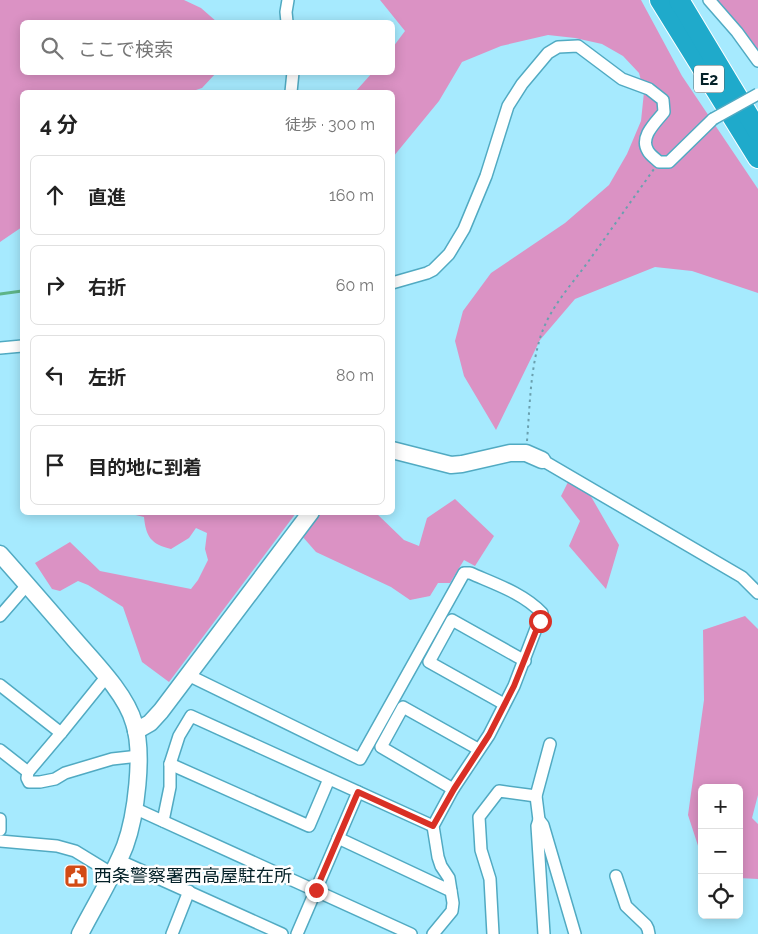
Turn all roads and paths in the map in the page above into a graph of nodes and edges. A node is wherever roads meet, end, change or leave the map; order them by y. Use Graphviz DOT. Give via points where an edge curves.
graph roads {
  1 [pos="288,0"];
  2 [pos="660,0"];
  3 [pos="679,0"];
  4 [pos="709,0"];
  5 [pos="287,20"];
  6 [pos="758,61"];
  7 [pos="293,75"];
  8 [pos="291,90"];
  9 [pos="758,94"];
  10 [pos="758,131"];
  11 [pos="758,158"];
  12 [pos="659,162"];
  13 [pos="395,282"];
  14 [pos="20,346"];
  15 [pos="0,348"];
  16 [pos="395,451"];
  17 [pos="526,453"];
  18 [pos="542,460"];
  19 [pos="309,515"];
  20 [pos="0,554"];
  21 [pos="27,585"];
  22 [pos="758,593"];
  23 [pos="0,616"];
  24 [pos="525,661"];
  25 [pos="188,675"];
  26 [pos="107,676"];
  27 [pos="0,685"];
  28 [pos="504,704"];
  29 [pos="136,731"];
  30 [pos="62,733"];
  31 [pos="550,744"];
  32 [pos="478,749"];
  33 [pos="0,750"];
  34 [pos="139,756"];
  35 [pos="170,764"];
  36 [pos="28,772"];
  37 [pos="329,779"];
  38 [pos="454,789"];
  39 [pos="358,792"];
  40 [pos="536,796"];
  41 [pos="134,808"];
  42 [pos="0,819"];
  43 [pos="539,820"];
  44 [pos="163,821"];
  45 [pos="433,826"];
  46 [pos="0,830"];
  47 [pos="338,838"];
  48 [pos="0,841"];
  49 [pos="115,867"];
  50 [pos="616,876"];
  51 [pos="316,890"];
  52 [pos="189,891"];
  53 [pos="451,891"];
  54 [pos="80,934"];
  55 [pos="172,934"];
  56 [pos="282,934"];
  57 [pos="297,934"];
  58 [pos="411,934"];
  59 [pos="432,934"];
  60 [pos="494,934"];
  61 [pos="544,934"];
  62 [pos="575,934"];
  63 [pos="649,934"];
  1 -- 5 [label="street"];
  2 -- 11 [label="highway, E2"];
  3 -- 10 [label="highway, E2"];
  4 -- 6 [label="street"];
  7 -- 8 [label="street"];
  9 -- 12 [label="street, bridge" via="713,119 669,162"];
  12 -- 13 [label="street" via="645,143 646,135 664,112 663,100 649,89 622,79 578,46 558,47 548,53 508,106 482,185 464,229 449,254 433,270"];
  12 -- 17 [label="path" via="571,284 541,335 534,362"];
  14 -- 15 [label="street"];
  16 -- 17 [label="street" via="450,465"];
  17 -- 18 [label="street"];
  18 -- 22 [label="street" via="742,577"];
  19 -- 25 [label="street"];
  20 -- 21 [label="street"];
  21 -- 23 [label="street"];
  21 -- 26 [label="street"];
  24 -- 25 [label="street" via="542,613 515,593 464,573 360,759"];
  24 -- 28 [label="street"];
  24 -- 28 [label="street" via="452,620 430,662"];
  25 -- 29 [label="street" via="150,723"];
  26 -- 29 [label="street" via="125,703"];
  26 -- 30 [label="street"];
  27 -- 30 [label="street"];
  28 -- 32 [label="street" via="489,735"];
  29 -- 34 [label="street"];
  30 -- 36 [label="street"];
  31 -- 40 [label="street"];
  32 -- 38 [label="street"];
  32 -- 38 [label="street" via="403,707 381,748"];
  33 -- 36 [label="street"];
  34 -- 36 [label="street" via="112,759 40,782 29,782"];
  34 -- 41 [label="street"];
  35 -- 37 [label="street" via="309,826"];
  35 -- 37 [label="street" via="179,736 191,716"];
  35 -- 44 [label="street" via="170,787"];
  37 -- 39 [label="street"];
  38 -- 45 [label="street"];
  39 -- 45 [label="street"];
  39 -- 47 [label="street"];
  40 -- 43 [label="street"];
  40 -- 60 [label="street" via="499,791 480,817 481,850 490,879"];
  41 -- 44 [label="street"];
  41 -- 49 [label="street" via="130,829"];
  42 -- 46 [label="street"];
  43 -- 61 [label="street"];
  43 -- 62 [label="street"];
  44 -- 51 [label="street"];
  45 -- 53 [label="street" via="438,857 450,878"];
  47 -- 51 [label="street"];
  47 -- 53 [label="street"];
  48 -- 49 [label="street" via="66,848"];
  49 -- 52 [label="street"];
  49 -- 54 [label="street"];
  50 -- 63 [label="street" via="626,906 648,928"];
  51 -- 57 [label="street"];
  51 -- 58 [label="street"];
  52 -- 55 [label="street"];
  52 -- 56 [label="street"];
  53 -- 59 [label="street" via="452,911"];
}
